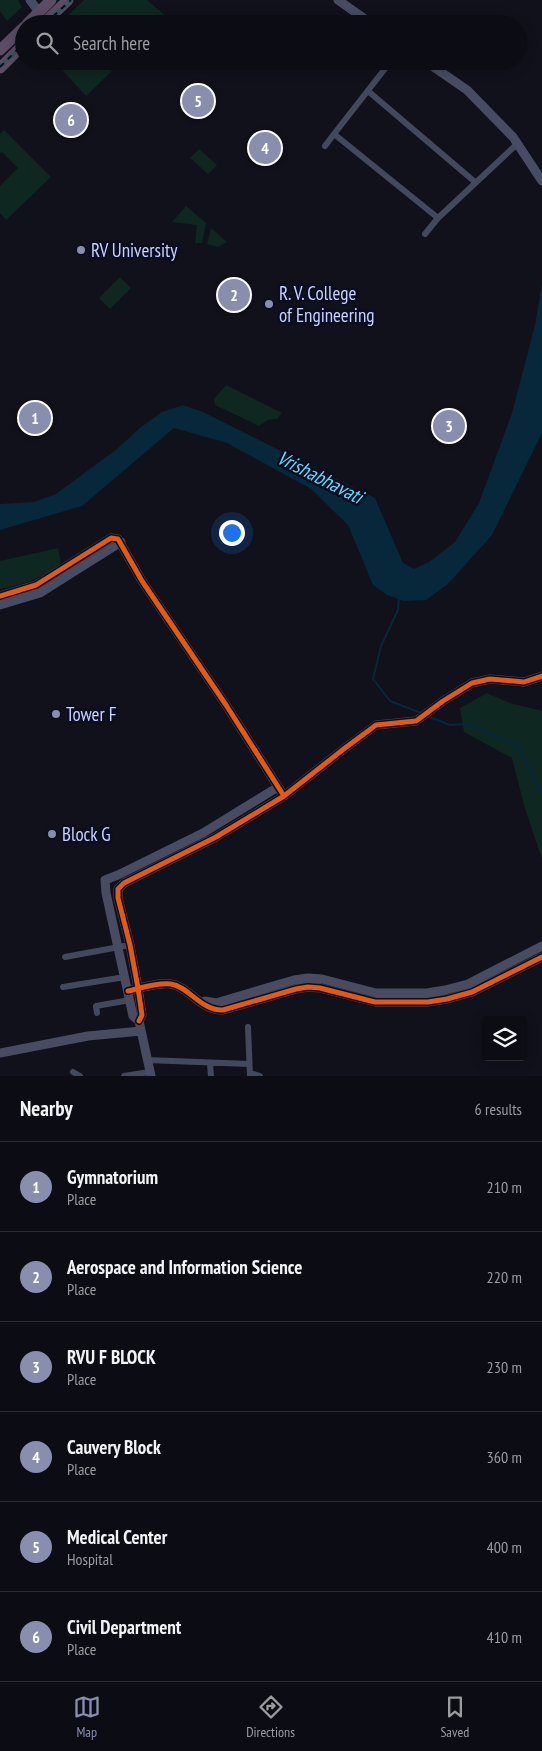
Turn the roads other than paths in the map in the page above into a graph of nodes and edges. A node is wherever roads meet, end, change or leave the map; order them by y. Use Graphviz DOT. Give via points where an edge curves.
graph roads {
  1 [pos="30,0"];
  2 [pos="51,0"];
  3 [pos="68,0"];
  4 [pos="338,0"];
  5 [pos="39,12"];
  6 [pos="36,15"];
  7 [pos="53,15"];
  8 [pos="359,15"];
  9 [pos="15,36"];
  10 [pos="0,50"];
  11 [pos="15,53"];
  12 [pos="0,68"];
  13 [pos="384,70"];
  14 [pos="438,70"];
  15 [pos="368,91"];
  16 [pos="334,134"];
  17 [pos="517,144"];
  18 [pos="325,146"];
  19 [pos="542,181"];
  20 [pos="475,182"];
  21 [pos="438,218"];
  22 [pos="424,234"];
  23 [pos="121,542"];
  24 [pos="0,596"];
  25 [pos="0,606"];
  26 [pos="542,676"];
  27 [pos="278,787"];
  28 [pos="284,796"];
  29 [pos="130,945"];
  30 [pos="542,946"];
  31 [pos="118,947"];
  32 [pos="542,956"];
  33 [pos="65,957"];
  34 [pos="125,977"];
  35 [pos="63,987"];
  36 [pos="138,988"];
  37 [pos="128,990"];
  38 [pos="193,998"];
  39 [pos="130,1000"];
  40 [pos="97,1013"];
  41 [pos="139,1021"];
  42 [pos="248,1027"];
  43 [pos="141,1031"];
  44 [pos="0,1053"];
  45 [pos="147,1060"];
  46 [pos="210,1064"];
  47 [pos="249,1064"];
  48 [pos="74,1072"];
  49 [pos="151,1074"];
  50 [pos="250,1075"];
  51 [pos="80,1076"];
  52 [pos="124,1076"];
  53 [pos="211,1076"];
  54 [pos="260,1076"];
  1 -- 5 [label="street"];
  2 -- 5 [label="highway"];
  3 -- 7 [label="highway"];
  4 -- 8 [label="street"];
  5 -- 6 [label="highway"];
  9 -- 10 [label="highway"];
  11 -- 12 [label="highway"];
  13 -- 15 [label="street"];
  14 -- 17 [label="street" via="466,90 513,136"];
  15 -- 16 [label="street"];
  15 -- 20 [label="street"];
  16 -- 18 [label="street"];
  16 -- 21 [label="street"];
  17 -- 19 [label="street"];
  17 -- 20 [label="street"];
  20 -- 21 [label="street"];
  21 -- 22 [label="street"];
  23 -- 24 [label="street" via="111,538 36,585"];
  23 -- 25 [label="street" via="40,593"];
  23 -- 27 [label="street" via="142,582"];
  26 -- 28 [label="street" via="524,682 490,679 472,683 416,721 376,725"];
  27 -- 28 [label="street"];
  27 -- 31 [label="street" via="194,837 105,880"];
  28 -- 29 [label="street" via="216,837 124,882 118,889 118,898"];
  29 -- 31 [label="street"];
  29 -- 36 [label="street"];
  30 -- 38 [label="street" via="468,984 436,992 376,993 308,978 216,1003"];
  31 -- 33 [label="street"];
  31 -- 34 [label="street"];
  32 -- 38 [label="street" via="472,992 438,1001 375,1002 308,987 223,1010 216,1010"];
  34 -- 35 [label="street"];
  34 -- 37 [label="street"];
  36 -- 37 [label="street"];
  36 -- 38 [label="street" via="172,984"];
  36 -- 41 [label="street" via="142,1015"];
  37 -- 39 [label="street"];
  39 -- 40 [label="street" via="96,1006"];
  39 -- 41 [label="street" via="134,1016"];
  41 -- 43 [label="street"];
  42 -- 47 [label="street"];
  43 -- 44 [label="street" via="81,1037"];
  43 -- 45 [label="street"];
  45 -- 46 [label="street"];
  45 -- 49 [label="street"];
  46 -- 47 [label="street"];
  46 -- 53 [label="street"];
  47 -- 50 [label="street"];
  48 -- 51 [label="street"];
  49 -- 52 [label="street"];
  50 -- 54 [label="street"];
}
